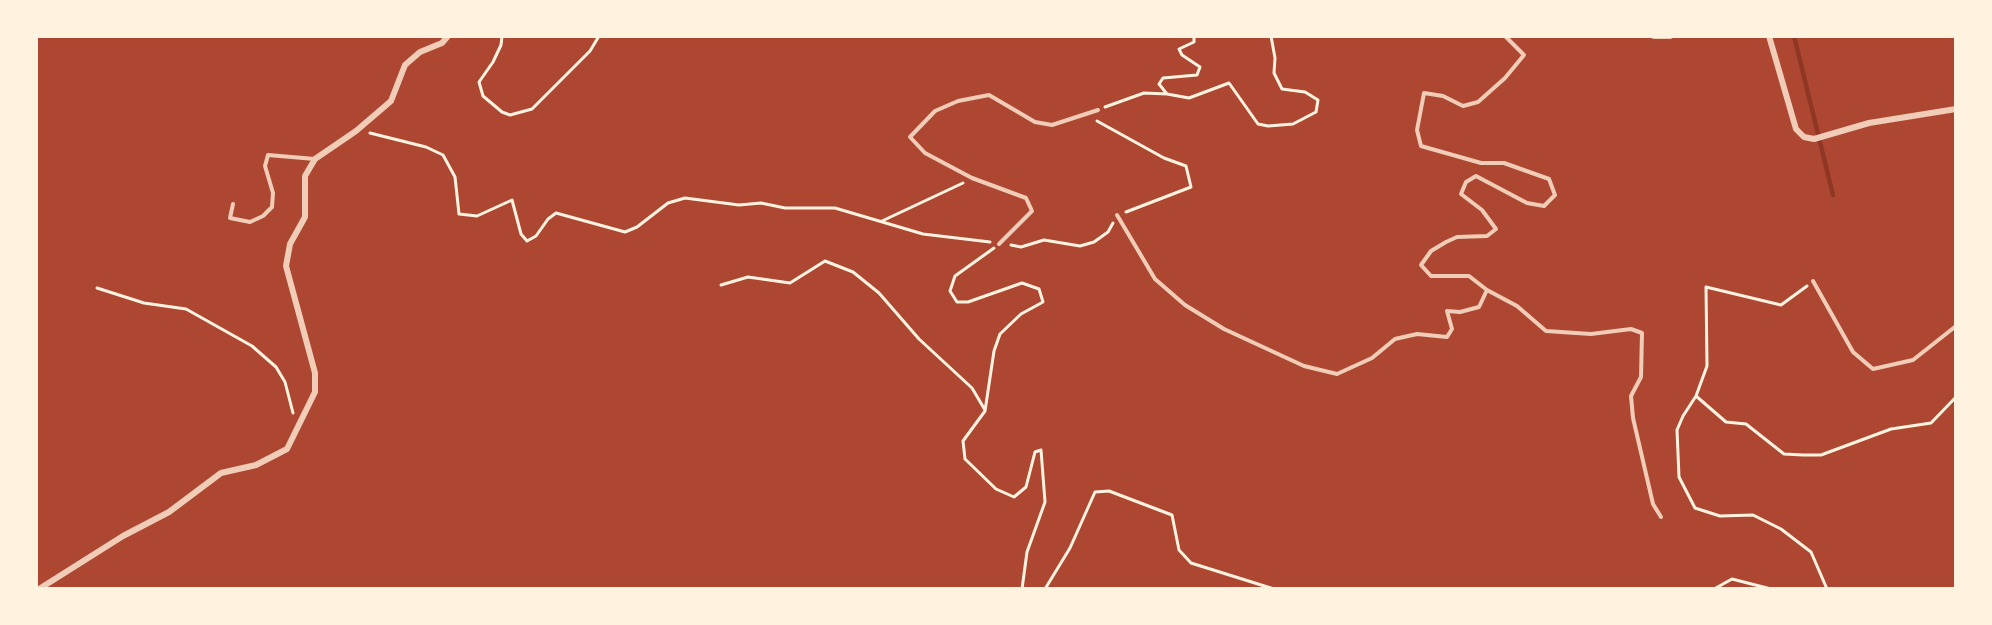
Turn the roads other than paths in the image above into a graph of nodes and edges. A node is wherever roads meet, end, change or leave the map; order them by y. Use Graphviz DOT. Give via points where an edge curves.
graph roads {
  1 [pos="448,36"];
  2 [pos="1505,36"];
  3 [pos="1654,36"];
  4 [pos="1670,36"];
  5 [pos="1769,36"];
  6 [pos="1098,110"];
  7 [pos="1956,110"];
  8 [pos="315,159"];
  9 [pos="232,204"];
  10 [pos="1117,215"];
  11 [pos="999,244"];
  12 [pos="1813,281"];
  13 [pos="1487,290"];
  14 [pos="1956,326"];
  15 [pos="1661,518"];
  16 [pos="39,589"];
  1 -- 8 [label="street" via="405,65 391,101"];
  2 -- 13 [label="lane" via="1524,55 1505,78 1478,102 1463,106 1443,96 1424,93 1417,130 1421,146 1481,163 1504,163 1549,179 1555,195 1544,206 1527,203 1476,177 1466,182 1461,194 1482,210 1496,229 1487,236 1451,239 1431,251 1421,265 1431,276 1469,276"];
  3 -- 4 [label="street"];
  5 -- 7 [label="street" via="1796,129 1804,137 1814,140 1869,123"];
  6 -- 11 [label="lane" via="1052,125 1035,122 989,95 958,101 935,111 910,137 925,153 972,178 1026,198 1032,211"];
  8 -- 9 [label="lane" via="268,155 265,166 273,194 272,207 250,222 230,218"];
  8 -- 16 [label="street" via="305,176 305,217 290,244 286,266 315,373 315,392 287,449 256,465 221,473 169,512"];
  10 -- 13 [label="lane" via="1155,279 1185,305 1304,366 1337,374 1371,358 1395,339 1417,334 1447,337 1452,329 1447,312 1479,307"];
  12 -- 14 [label="lane" via="1853,352 1873,369 1913,360"];
  13 -- 15 [label="lane" via="1517,306 1546,331 1591,334 1631,329 1642,333 1641,377 1631,396 1633,418 1653,504"];
}
